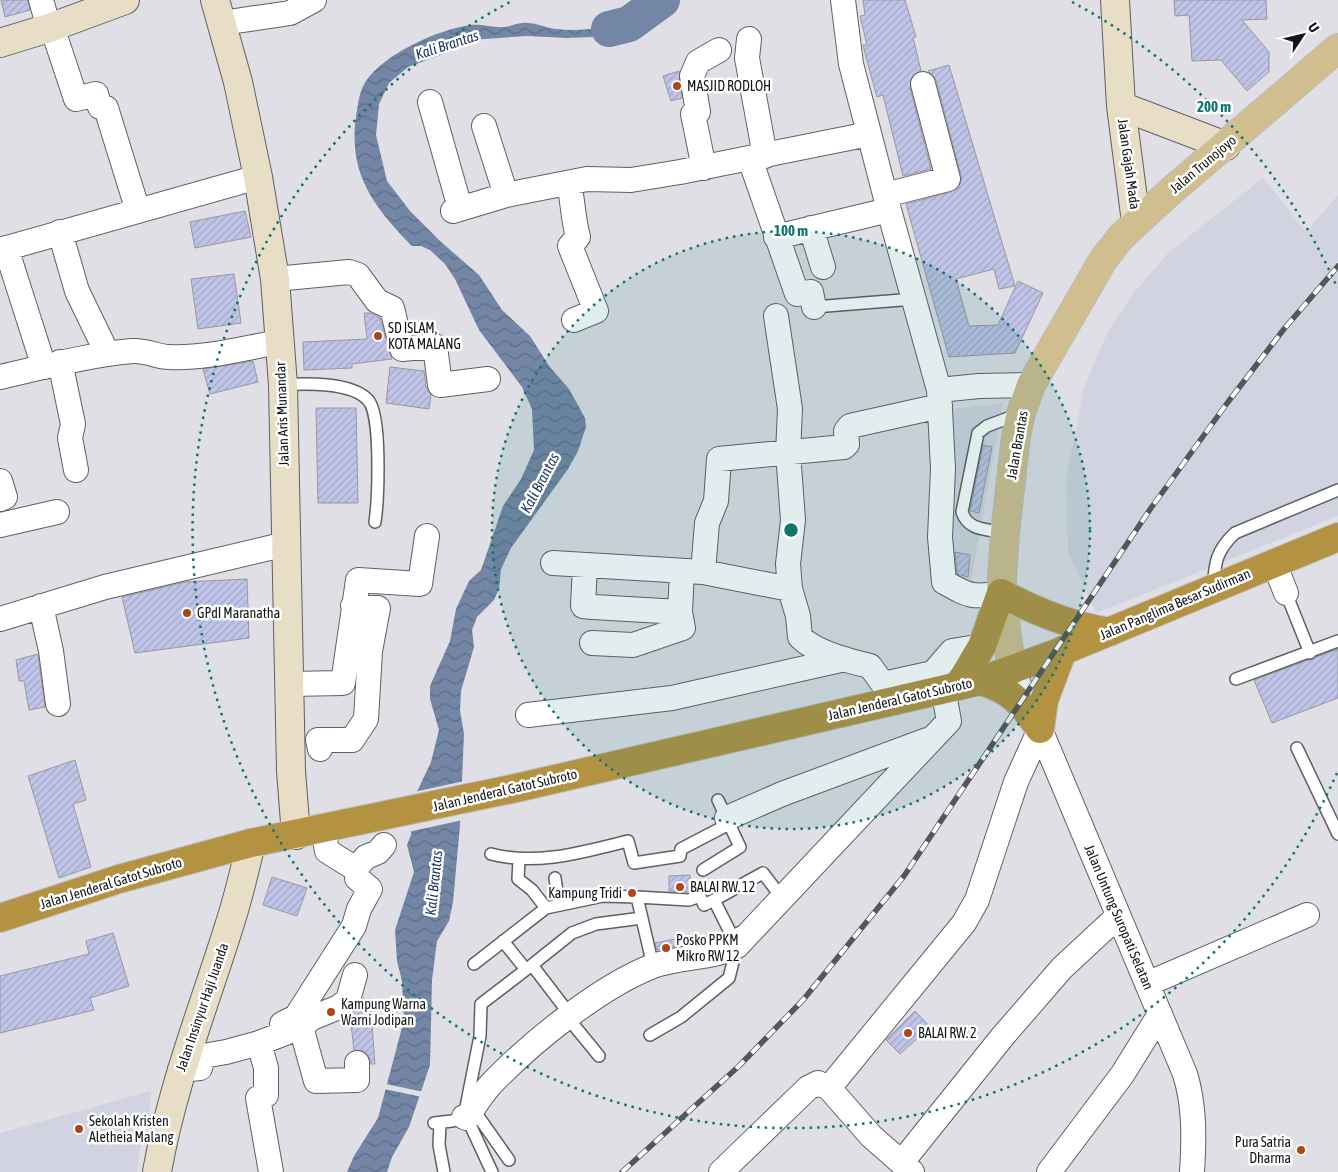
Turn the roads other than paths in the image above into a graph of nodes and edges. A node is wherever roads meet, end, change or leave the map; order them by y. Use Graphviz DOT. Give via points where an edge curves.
graph roads {
  1 [pos="41,0"];
  2 [pos="125,0"];
  3 [pos="314,0"];
  4 [pos="843,0"];
  5 [pos="1115,0"];
  6 [pos="216,7"];
  7 [pos="51,28"];
  8 [pos="749,40"];
  9 [pos="0,43"];
  10 [pos="1338,48"];
  11 [pos="719,50"];
  12 [pos="923,84"];
  13 [pos="430,102"];
  14 [pos="1121,106"];
  15 [pos="484,126"];
  16 [pos="869,134"];
  17 [pos="1226,146"];
  18 [pos="758,157"];
  19 [pos="704,168"];
  20 [pos="258,177"];
  21 [pos="569,183"];
  22 [pos="506,195"];
  23 [pos="887,203"];
  24 [pos="138,211"];
  25 [pos="1136,222"];
  26 [pos="811,228"];
  27 [pos="60,232"];
  28 [pos="776,237"];
  29 [pos="3,249"];
  30 [pos="823,267"];
  31 [pos="275,279"];
  32 [pos="914,299"];
  33 [pos="814,307"];
  34 [pos="776,316"];
  35 [pos="574,320"];
  36 [pos="279,342"];
  37 [pos="108,354"];
  38 [pos="52,365"];
  39 [pos="0,377"];
  40 [pos="488,379"];
  41 [pos="282,385"];
  42 [pos="1031,385"];
  43 [pos="940,398"];
  44 [pos="1020,414"];
  45 [pos="788,453"];
  46 [pos="76,470"];
  47 [pos="0,482"];
  48 [pos="1338,490"];
  49 [pos="0,499"];
  50 [pos="57,512"];
  51 [pos="375,522"];
  52 [pos="0,525"];
  53 [pos="1005,533"];
  54 [pos="427,536"];
  55 [pos="1338,537"];
  56 [pos="286,544"];
  57 [pos="553,563"];
  58 [pos="1274,563"];
  59 [pos="585,565"];
  60 [pos="692,572"];
  61 [pos="1213,588"];
  62 [pos="790,589"];
  63 [pos="1001,593"];
  64 [pos="1286,593"];
  65 [pos="41,606"];
  66 [pos="353,606"];
  67 [pos="593,607"];
  68 [pos="680,612"];
  69 [pos="0,619"];
  70 [pos="1110,632"];
  71 [pos="1338,641"];
  72 [pos="982,646"];
  73 [pos="1063,650"];
  74 [pos="1310,653"];
  75 [pos="844,659"];
  76 [pos="1012,670"];
  77 [pos="1236,679"];
  78 [pos="288,684"];
  79 [pos="960,685"];
  80 [pos="58,704"];
  81 [pos="528,715"];
  82 [pos="1040,729"];
  83 [pos="934,737"];
  84 [pos="1297,748"];
  85 [pos="320,749"];
  86 [pos="725,814"];
  87 [pos="324,829"];
  88 [pos="1338,834"];
  89 [pos="296,835"];
  90 [pos="251,843"];
  91 [pos="384,844"];
  92 [pos="491,854"];
  93 [pos="520,860"];
  94 [pos="703,870"];
  95 [pos="354,871"];
  96 [pos="555,878"];
  97 [pos="637,897"];
  98 [pos="782,898"];
  99 [pos="714,900"];
  100 [pos="559,905"];
  101 [pos="546,908"];
  102 [pos="1307,915"];
  103 [pos="1118,916"];
  104 [pos="0,918"];
  105 [pos="642,918"];
  106 [pos="759,924"];
  107 [pos="503,941"];
  108 [pos="737,946"];
  109 [pos="474,964"];
  110 [pos="528,966"];
  111 [pos="653,966"];
  112 [pos="355,975"];
  113 [pos="1147,984"];
  114 [pos="1160,1014"];
  115 [pos="569,1017"];
  116 [pos="301,1027"];
  117 [pos="650,1036"];
  118 [pos="266,1039"];
  119 [pos="599,1056"];
  120 [pos="357,1063"];
  121 [pos="180,1070"];
  122 [pos="829,1088"];
  123 [pos="468,1114"];
  124 [pos="509,1160"];
  125 [pos="907,1167"];
  126 [pos="158,1172"];
  127 [pos="271,1172"];
  128 [pos="444,1172"];
  129 [pos="492,1172"];
  130 [pos="721,1172"];
  131 [pos="1048,1172"];
  132 [pos="1192,1172"];
  1 -- 7 [label="street"];
  2 -- 7 [label="main road"];
  3 -- 6 [label="street" via="290,13"];
  4 -- 16 [label="street" via="851,64"];
  5 -- 14 [label="main road, Jalan Gajah Mada"];
  6 -- 20 [label="main road, Jalan Aris Munandar" via="238,82"];
  7 -- 9 [label="main road"];
  7 -- 24 [label="street" via="71,100 96,94 100,107 106,108"];
  8 -- 18 [label="street" via="747,58"];
  10 -- 17 [label="main road, Jalan Trunojoyo"];
  11 -- 19 [label="street" via="698,62 692,76 698,112 693,114"];
  12 -- 23 [label="street" via="948,179"];
  13 -- 22 [label="street" via="457,209"];
  14 -- 17 [label="main road, Jalan Gajah Mada"];
  14 -- 25 [label="main road, Jalan Gajah Mada"];
  15 -- 22 [label="street"];
  16 -- 18 [label="street"];
  16 -- 23 [label="street"];
  17 -- 25 [label="main road, Jalan Trunojoyo"];
  18 -- 19 [label="street"];
  18 -- 28 [label="street"];
  19 -- 21 [label="street" via="631,180 587,179"];
  20 -- 24 [label="street"];
  20 -- 31 [label="main road, Jalan Aris Munandar"];
  21 -- 22 [label="street"];
  21 -- 35 [label="street" via="578,237 570,246 596,311"];
  23 -- 26 [label="street"];
  23 -- 32 [label="street"];
  24 -- 27 [label="street"];
  25 -- 42 [label="main road, Jalan Brantas" via="1103,260"];
  26 -- 28 [label="street"];
  26 -- 30 [label="street"];
  27 -- 29 [label="street"];
  27 -- 37 [label="street" via="77,290"];
  28 -- 33 [label="street" via="797,294 811,292"];
  29 -- 38 [label="street"];
  31 -- 36 [label="main road, Jalan Aris Munandar"];
  31 -- 40 [label="street" via="348,272 358,275 377,300 392,308 402,349 435,346 440,385"];
  32 -- 33 [label="lane"];
  32 -- 43 [label="street"];
  34 -- 45 [label="street" via="790,410"];
  36 -- 37 [label="street" via="168,357 135,351"];
  36 -- 41 [label="main road, Jalan Aris Munandar"];
  37 -- 38 [label="street"];
  38 -- 39 [label="street"];
  38 -- 46 [label="street" via="73,424 70,438"];
  41 -- 51 [label="lane" via="309,383 346,389 362,395 372,404 377,442 378,504"];
  41 -- 56 [label="main road, Jalan Aris Munandar"];
  42 -- 43 [label="street" via="979,386"];
  42 -- 44 [label="main road, Jalan Brantas"];
  43 -- 45 [label="street" via="850,426 844,447"];
  43 -- 63 [label="street" via="943,469 940,536 944,582 966,595 978,597"];
  44 -- 53 [label="main road, Jalan Brantas"];
  44 -- 53 [label="lane" via="987,426 978,433 962,512 970,526"];
  45 -- 60 [label="street" via="719,459 716,501"];
  45 -- 62 [label="street" via="793,520 788,564"];
  47 -- 49 [label="street" via="5,497"];
  48 -- 61 [label="lane" via="1234,533 1221,546"];
  50 -- 52 [label="street"];
  53 -- 63 [label="main road, Jalan Brantas"];
  54 -- 66 [label="street" via="420,584 358,580"];
  55 -- 58 [label="highway, Jalan Panglima Besar Sudirman"];
  56 -- 65 [label="street"];
  56 -- 78 [label="main road, Jalan Aris Munandar"];
  57 -- 59 [label="street"];
  58 -- 61 [label="highway, Jalan Panglima Besar Sudirman"];
  58 -- 64 [label="street"];
  59 -- 60 [label="street"];
  59 -- 67 [label="street" via="583,606"];
  60 -- 62 [label="street"];
  60 -- 68 [label="street"];
  61 -- 70 [label="highway, Jalan Panglima Besar Sudirman"];
  62 -- 75 [label="street" via="800,637 810,645"];
  63 -- 70 [label="highway" via="1048,616 1084,628"];
  63 -- 72 [label="highway"];
  63 -- 76 [label="main road, Jalan Brantas"];
  64 -- 74 [label="lane"];
  65 -- 69 [label="street"];
  65 -- 80 [label="street"];
  66 -- 78 [label="street" via="342,683"];
  66 -- 85 [label="street" via="378,608 370,651 366,718 352,740 318,740"];
  67 -- 68 [label="street"];
  67 -- 68 [label="street" via="592,652 633,645 683,628"];
  70 -- 73 [label="highway, Jalan Panglima Besar Sudirman"];
  71 -- 74 [label="lane"];
  72 -- 75 [label="street" via="952,650 933,673 883,684 870,666"];
  72 -- 79 [label="highway"];
  73 -- 76 [label="highway, Jalan Panglima Besar Sudirman"];
  73 -- 82 [label="highway" via="1044,700"];
  74 -- 77 [label="lane"];
  75 -- 81 [label="street" via="672,698"];
  76 -- 79 [label="highway, Jalan Jenderal Gatot Subroto"];
  76 -- 82 [label="street, Jalan Untung Suropati Selatan"];
  78 -- 89 [label="main road, Jalan Aris Munandar"];
  79 -- 82 [label="highway" via="996,685 1025,708"];
  79 -- 83 [label="street" via="949,721"];
  79 -- 87 [label="highway, Jalan Jenderal Gatot Subroto"];
  82 -- 103 [label="street, Jalan Untung Suropati Selatan"];
  82 -- 122 [label="street" via="1016,782 977,900 964,923"];
  83 -- 86 [label="street"];
  83 -- 98 [label="street"];
  84 -- 88 [label="lane"];
  86 -- 93 [label="lane" via="681,849 680,856 634,863 628,841 572,855"];
  86 -- 94 [label="lane" via="740,847"];
  87 -- 89 [label="highway, Jalan Jenderal Gatot Subroto"];
  87 -- 95 [label="street" via="327,851"];
  89 -- 90 [label="highway, Jalan Jenderal Gatot Subroto"];
  90 -- 104 [label="highway, Jalan Jenderal Gatot Subroto" via="119,879"];
  90 -- 121 [label="main road, Jalan Insinyur Haji Juanda" via="232,919"];
  91 -- 95 [label="street"];
  92 -- 93 [label="lane"];
  93 -- 101 [label="lane" via="518,879"];
  95 -- 118 [label="street" via="370,889 354,926 296,1017 281,1024"];
  96 -- 100 [label="lane"];
  97 -- 99 [label="lane" via="689,900 700,896 704,905"];
  97 -- 100 [label="lane" via="604,896"];
  97 -- 105 [label="lane"];
  98 -- 99 [label="lane" via="763,872"];
  98 -- 106 [label="street"];
  99 -- 106 [label="lane" via="732,936"];
  100 -- 101 [label="lane"];
  101 -- 107 [label="lane"];
  102 -- 113 [label="street"];
  103 -- 113 [label="street, Jalan Untung Suropati Selatan"];
  103 -- 125 [label="street" via="1062,968 1003,1036"];
  105 -- 110 [label="lane" via="596,924 572,932"];
  105 -- 111 [label="lane"];
  106 -- 108 [label="street"];
  107 -- 109 [label="lane"];
  107 -- 110 [label="lane"];
  108 -- 111 [label="street" via="723,953 681,958"];
  108 -- 117 [label="lane" via="729,978 681,1017"];
  110 -- 115 [label="lane"];
  110 -- 123 [label="lane" via="481,1004 480,1036"];
  111 -- 115 [label="street" via="619,982"];
  112 -- 116 [label="street" via="348,1000"];
  113 -- 114 [label="street, Jalan Untung Suropati Selatan"];
  114 -- 131 [label="street" via="1122,1075"];
  114 -- 132 [label="street, Jalan Untung Suropati Selatan" via="1191,1093"];
  115 -- 119 [label="lane"];
  115 -- 123 [label="street" via="494,1081"];
  116 -- 118 [label="street"];
  116 -- 120 [label="street" via="316,1081 357,1080"];
  118 -- 121 [label="street" via="204,1056 200,1068"];
  118 -- 127 [label="street" via="266,1095 258,1098"];
  121 -- 126 [label="main road, Jalan Insinyur Haji Juanda"];
  122 -- 125 [label="street" via="871,1136"];
  122 -- 130 [label="street" via="818,1083 808,1088"];
  123 -- 124 [label="lane"];
  123 -- 128 [label="lane" via="437,1123"];
  123 -- 129 [label="lane"];
}
